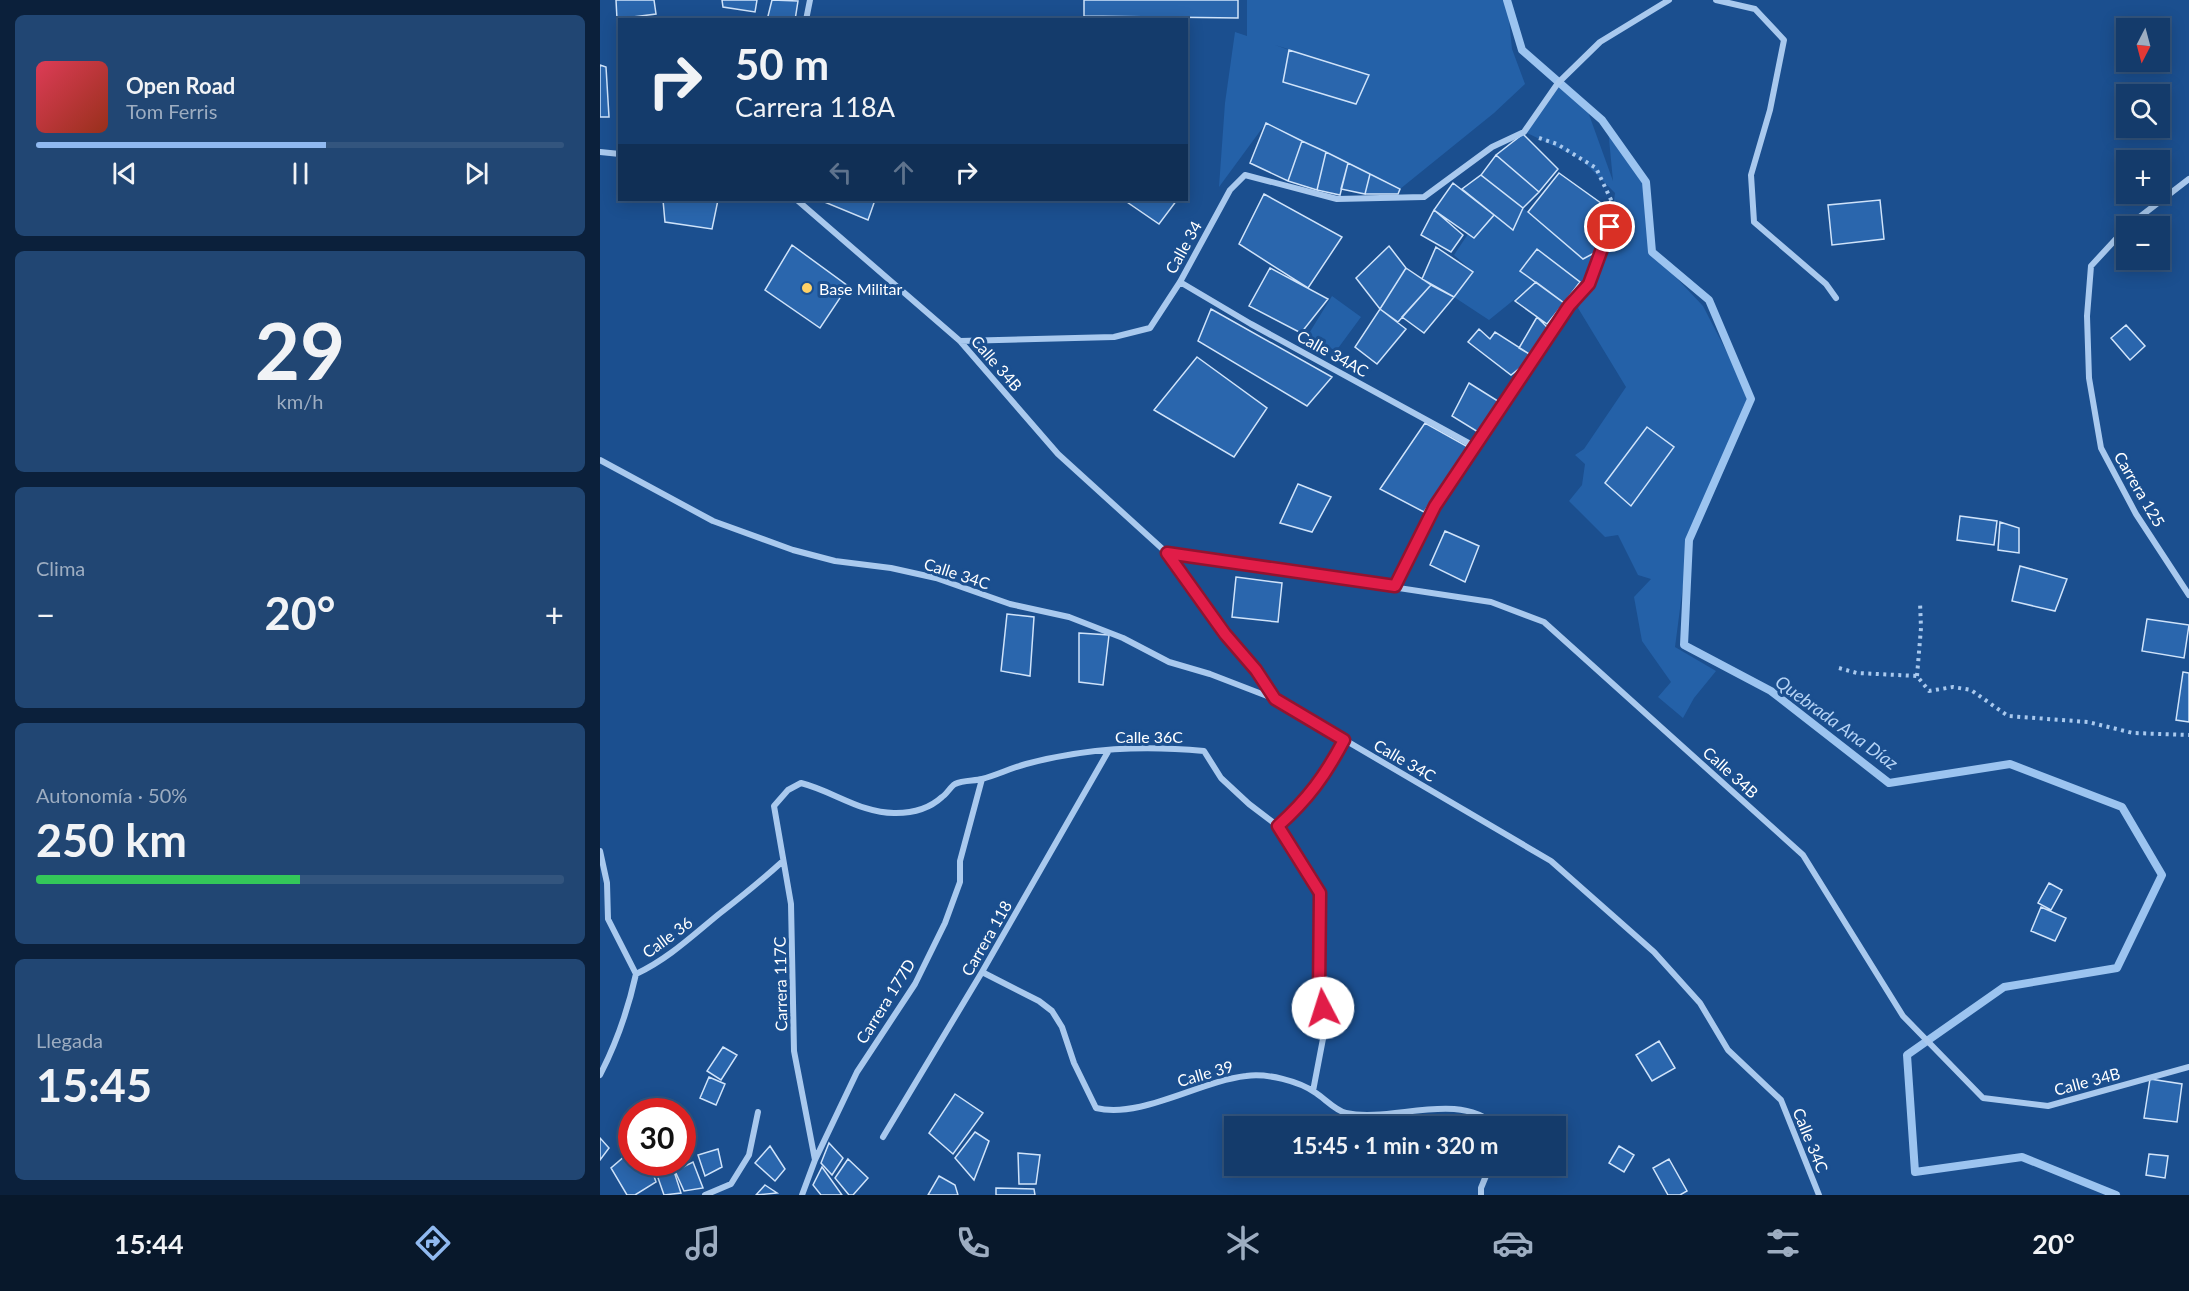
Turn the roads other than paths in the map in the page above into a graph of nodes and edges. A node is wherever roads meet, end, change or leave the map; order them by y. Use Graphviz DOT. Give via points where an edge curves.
graph roads {
  1 [pos="810,0"];
  2 [pos="1669,0"];
  3 [pos="1716,0"];
  4 [pos="806,18"];
  5 [pos="600,152"];
  6 [pos="618,154"];
  7 [pos="2189,179"];
  8 [pos="799,201"];
  9 [pos="2142,216"];
  10 [pos="1610,227"];
  11 [pos="2116,240"];
  12 [pos="1180,282"];
  13 [pos="1836,298"];
  14 [pos="960,341"];
  15 [pos="1474,446"];
  16 [pos="600,460"];
  17 [pos="1167,553"];
  18 [pos="1395,586"];
  19 [pos="2189,595"];
  20 [pos="1275,699"];
  21 [pos="1344,740"];
  22 [pos="1109,750"];
  23 [pos="982,779"];
  24 [pos="774,806"];
  25 [pos="1278,826"];
  26 [pos="600,851"];
  27 [pos="783,861"];
  28 [pos="982,972"];
  29 [pos="636,974"];
  30 [pos="2189,1067"];
  31 [pos="600,1075"];
  32 [pos="1313,1090"];
  33 [pos="758,1112"];
  34 [pos="1378,1116"];
  35 [pos="1378,1116"];
  36 [pos="1481,1116"];
  37 [pos="883,1137"];
  38 [pos="815,1160"];
  39 [pos="1486,1176"];
  40 [pos="705,1195"];
  41 [pos="802,1195"];
  42 [pos="1481,1195"];
  43 [pos="1819,1195"];
  1 -- 4 [label="street"];
  2 -- 12 [label="street, Calle 34" via="1600,42 1558,83 1521,134 1492,147 1425,197 1337,199 1245,175 1230,190"];
  3 -- 13 [label="street" via="1755,9 1784,40 1770,110 1750,175 1754,222 1827,284"];
  5 -- 6 [label="street"];
  7 -- 9 [label="street, Carrera 125"];
  8 -- 14 [label="street, Calle 34B"];
  10 -- 15 [label="street" via="1589,284 1569,306"];
  11 -- 19 [label="street, Carrera 125" via="2091,266 2087,316 2089,378 2101,448 2136,514"];
  12 -- 14 [label="street, Calle 34" via="1150,328 1114,337"];
  12 -- 15 [label="street, Calle 34AC"];
  14 -- 17 [label="street, Calle 34B" via="1058,454"];
  15 -- 18 [label="street" via="1435,506"];
  16 -- 20 [label="street, Calle 34C" via="713,521 793,550 936,578 1010,604 1069,617 1123,638 1169,662"];
  17 -- 18 [label="street, Calle 34B"];
  17 -- 20 [label="street, Calle 34B"];
  18 -- 30 [label="street, Calle 34B" via="1491,602 1544,622 1803,855 1903,1016 1983,1098 2048,1106"];
  20 -- 21 [label="street, Calle 34C"];
  21 -- 25 [label="street" via="1322,780"];
  21 -- 43 [label="street, Calle 34C" via="1551,861 1654,952 1700,1003 1728,1050 1780,1100"];
  22 -- 23 [label="street, Calle 36C" via="1066,755"];
  22 -- 25 [label="street, Calle 36C" via="1204,751 1221,778"];
  22 -- 28 [label="street, Carrera 118"];
  23 -- 24 [label="street, Calle 36C" via="956,784 942,798 919,811 868,810 801,783 788,790"];
  23 -- 38 [label="street, Carrera 177D" via="960,861 960,882 945,923 915,984 857,1072"];
  24 -- 27 [label="street, Carrera 117C"];
  25 -- 32 [label="street, Calle 36C" via="1320,893 1319,993 1326,1023"];
  26 -- 29 [label="street, Calle 36" via="607,883 608,919"];
  27 -- 29 [label="street, Calle 36" via="690,939"];
  27 -- 38 [label="street, Carrera 117C" via="790,904 794,1051"];
  28 -- 32 [label="street, Calle 39" via="1052,1011 1096,1108 1108,1111 1165,1101 1247,1076 1277,1078"];
  28 -- 37 [label="street, Carrera 118"];
  29 -- 31 [label="street" via="627,1012"];
  32 -- 35 [label="street, Calle 39" via="1344,1113"];
  33 -- 40 [label="street" via="748,1155 731,1184"];
  34 -- 36 [label="street, Calle 39" via="1444,1108"];
  38 -- 41 [label="street, Carrera 177D"];
  39 -- 42 [label="street"];
}
